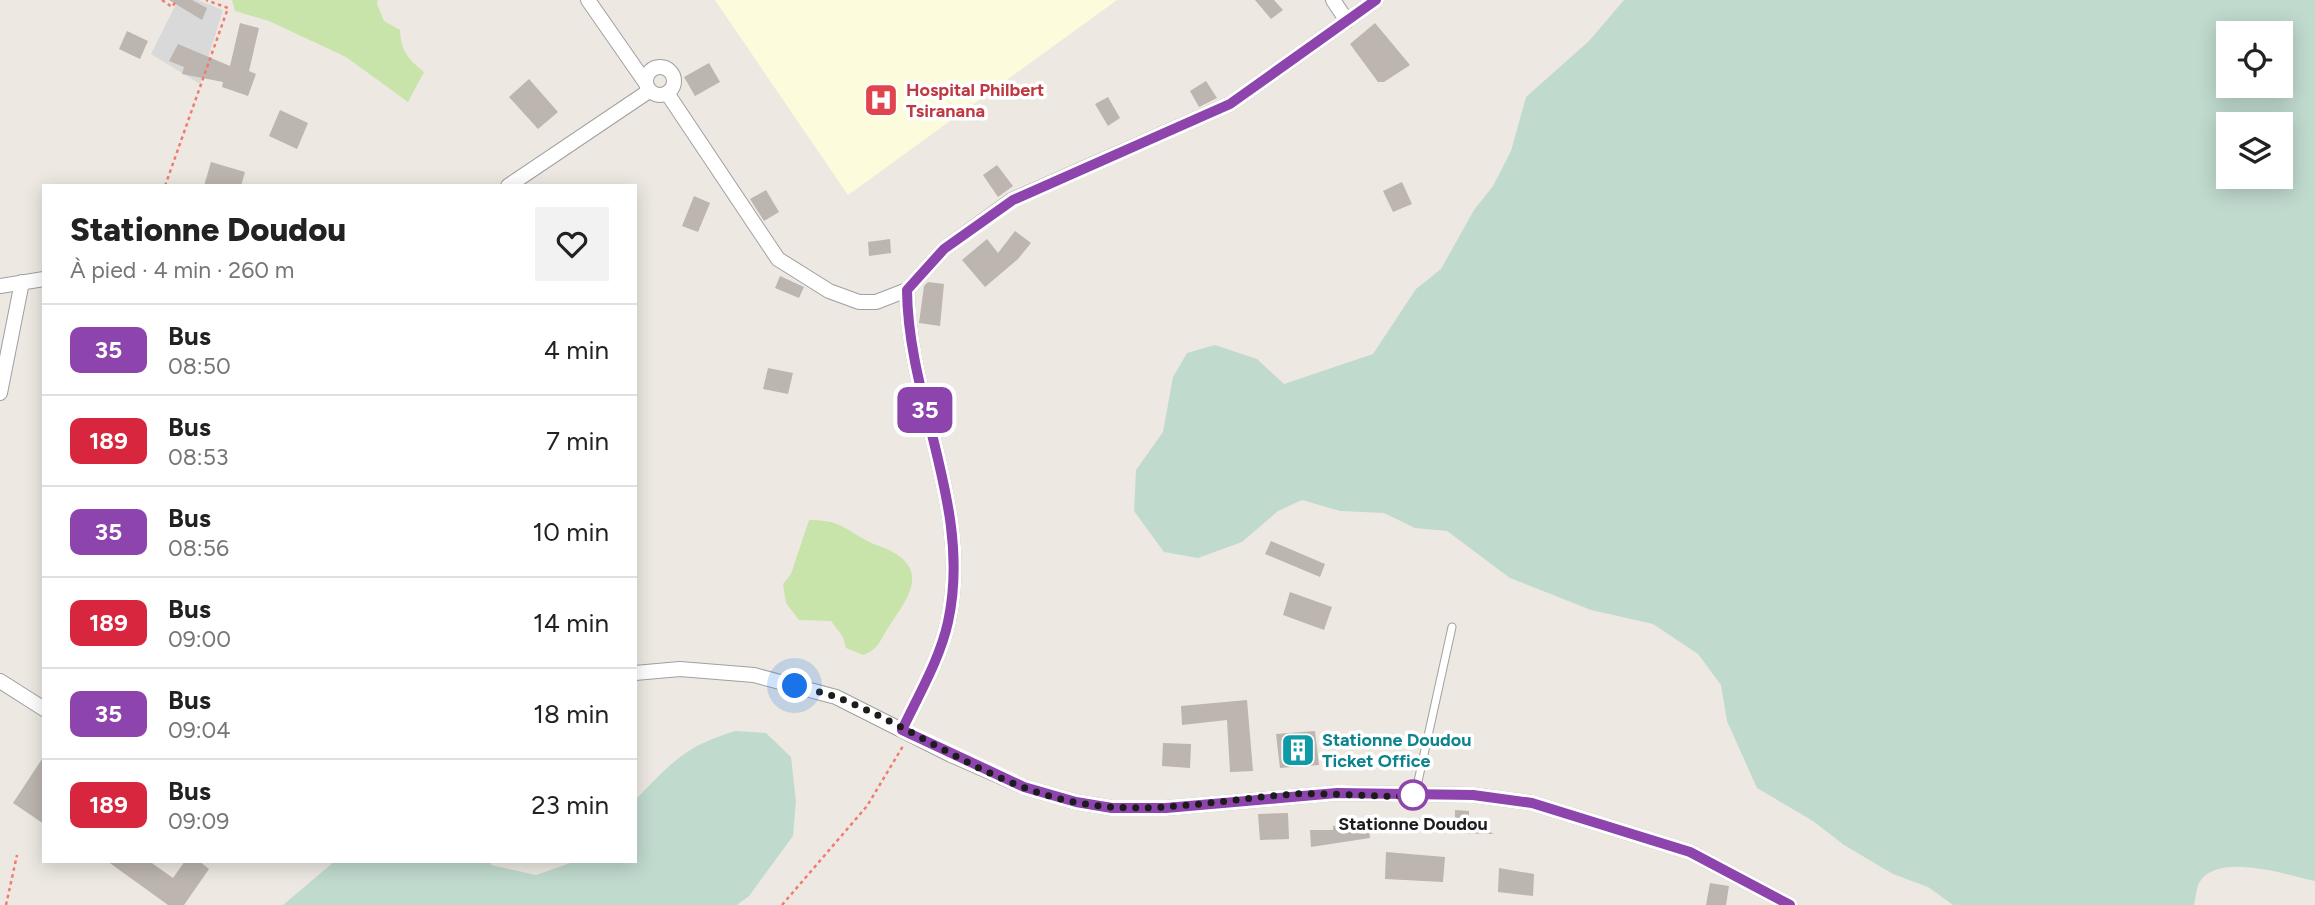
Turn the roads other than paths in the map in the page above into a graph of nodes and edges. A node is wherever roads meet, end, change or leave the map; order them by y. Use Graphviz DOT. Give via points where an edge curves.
graph roads {
  1 [pos="588,0"];
  2 [pos="1332,0"];
  3 [pos="1376,0"];
  4 [pos="1347,21"];
  5 [pos="647,86"];
  6 [pos="667,93"];
  7 [pos="511,184"];
  8 [pos="42,279"];
  9 [pos="22,282"];
  10 [pos="0,286"];
  11 [pos="907,290"];
  12 [pos="0,393"];
  13 [pos="1452,627"];
  14 [pos="637,673"];
  15 [pos="0,681"];
  16 [pos="42,708"];
  17 [pos="906,732"];
  18 [pos="1415,795"];
  19 [pos="1790,905"];
  1 -- 5 [label="street"];
  2 -- 4 [label="street"];
  3 -- 4 [label="street"];
  4 -- 11 [label="street" via="1230,104 1013,200 944,249"];
  5 -- 6 [label="street" via="658,95"];
  5 -- 6 [label="street" via="648,72 666,68 674,85"];
  5 -- 7 [label="street"];
  6 -- 11 [label="street" via="778,259 859,302 876,302"];
  8 -- 9 [label="street"];
  9 -- 10 [label="street"];
  9 -- 12 [label="street"];
  11 -- 17 [label="street" via="909,338 947,498 953,567 948,623"];
  13 -- 18 [label="lane"];
  14 -- 17 [label="street" via="680,669 754,676 836,697"];
  15 -- 16 [label="street"];
  17 -- 18 [label="street" via="1024,787 1112,808 1166,808 1295,794"];
  18 -- 19 [label="street" via="1505,798 1547,806 1690,852"];
}
